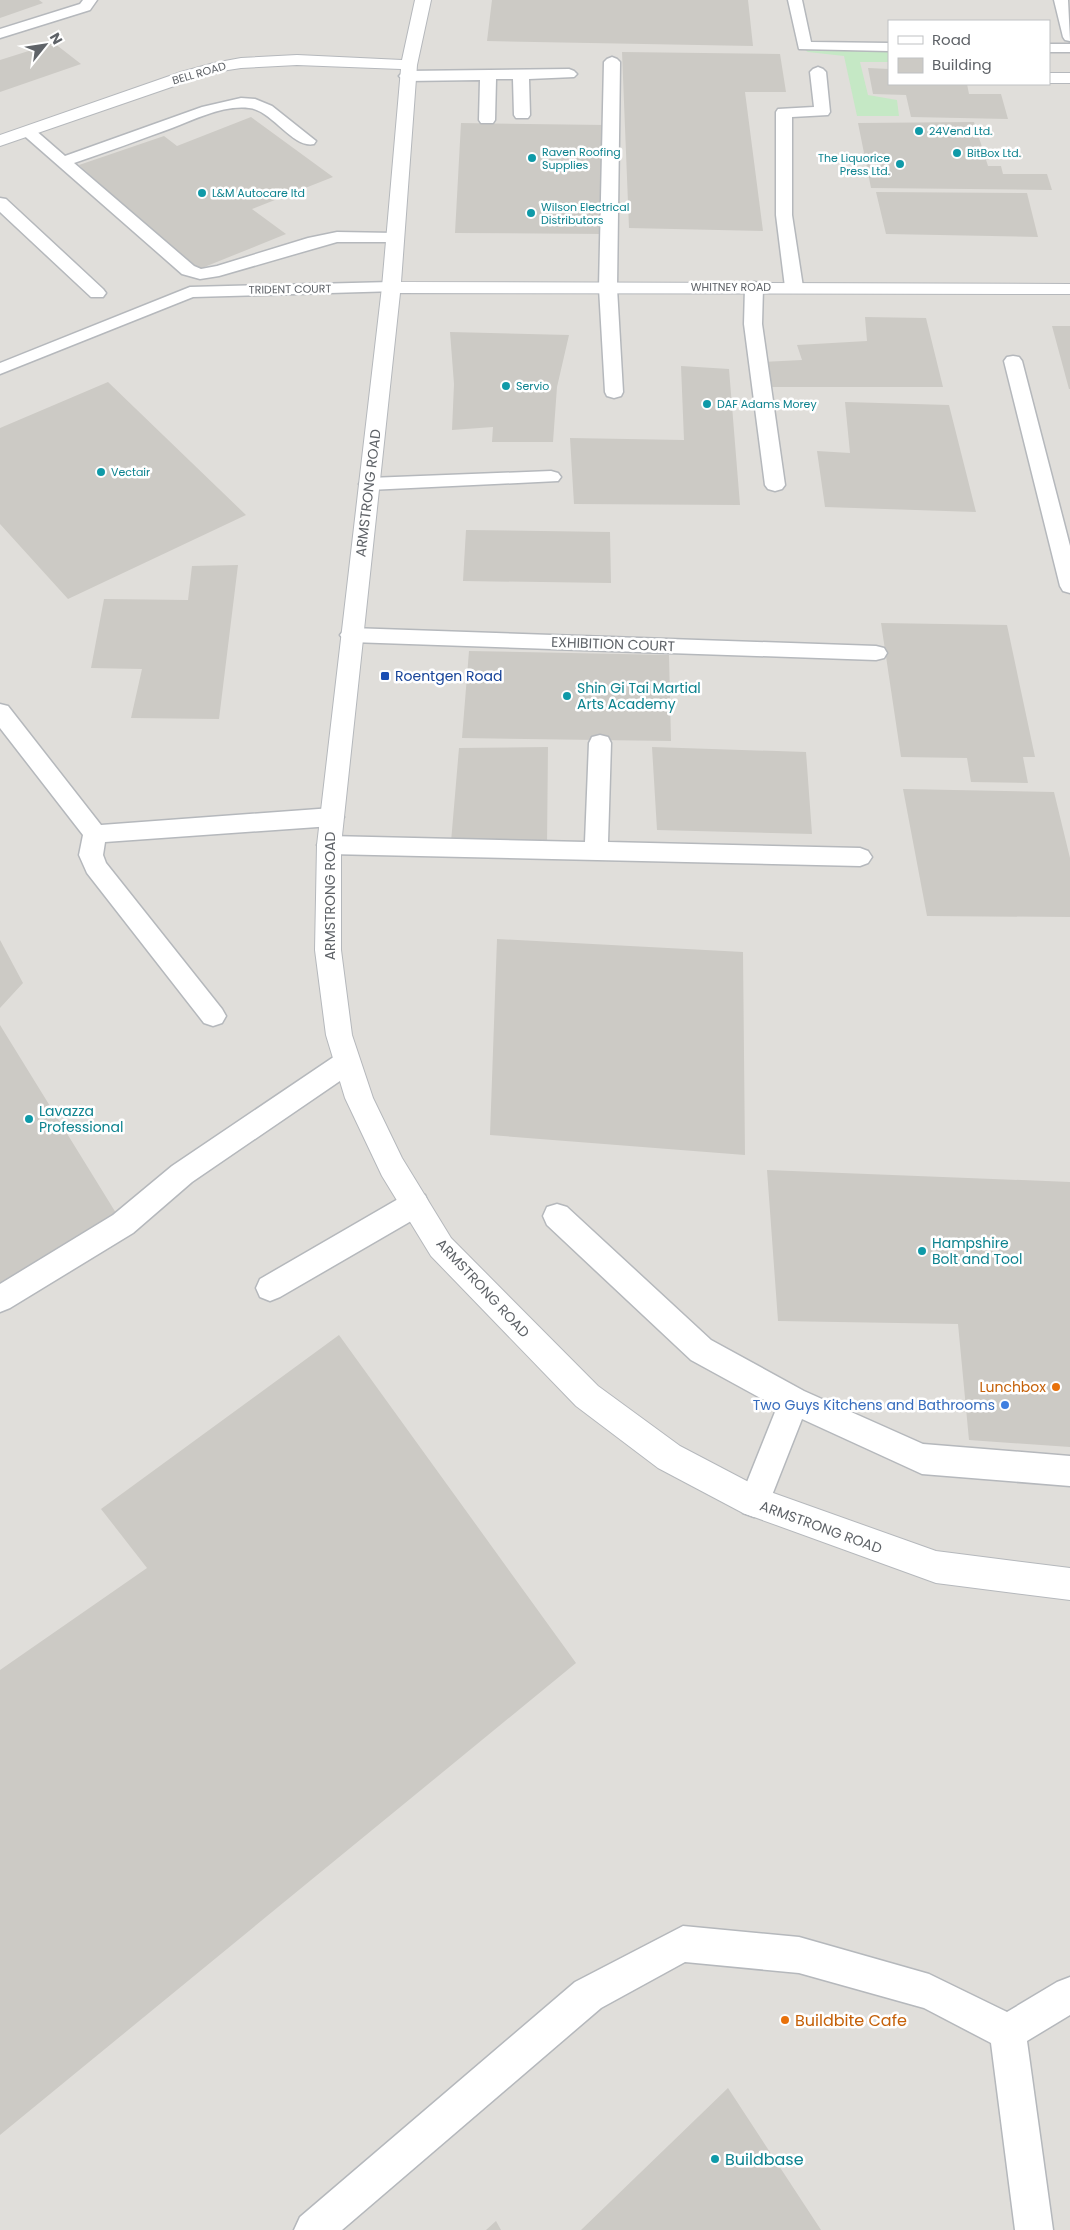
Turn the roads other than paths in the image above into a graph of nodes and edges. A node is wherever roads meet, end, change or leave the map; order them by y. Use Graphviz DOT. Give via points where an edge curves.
graph roads {
  1 [pos="90,0"];
  2 [pos="423,0"];
  3 [pos="796,0"];
  4 [pos="1061,0"];
  5 [pos="0,34"];
  6 [pos="1070,37"];
  7 [pos="888,47"];
  8 [pos="1050,48"];
  9 [pos="1070,48"];
  10 [pos="612,62"];
  11 [pos="408,71"];
  12 [pos="818,72"];
  13 [pos="569,74"];
  14 [pos="488,75"];
  15 [pos="521,75"];
  16 [pos="1050,78"];
  17 [pos="1070,78"];
  18 [pos="522,115"];
  19 [pos="487,120"];
  20 [pos="28,132"];
  21 [pos="0,141"];
  22 [pos="308,141"];
  23 [pos="63,162"];
  24 [pos="0,203"];
  25 [pos="395,238"];
  26 [pos="391,287"];
  27 [pos="754,287"];
  28 [pos="794,287"];
  29 [pos="608,288"];
  30 [pos="1070,288"];
  31 [pos="97,293"];
  32 [pos="1012,361"];
  33 [pos="0,369"];
  34 [pos="614,392"];
  35 [pos="551,477"];
  36 [pos="369,484"];
  37 [pos="775,485"];
  38 [pos="1070,586"];
  39 [pos="351,635"];
  40 [pos="876,653"];
  41 [pos="0,712"];
  42 [pos="600,744"];
  43 [pos="332,817"];
  44 [pos="95,834"];
  45 [pos="329,845"];
  46 [pos="596,851"];
  47 [pos="860,857"];
  48 [pos="213,1016"];
  49 [pos="348,1062"];
  50 [pos="415,1204"];
  51 [pos="557,1216"];
  52 [pos="270,1288"];
  53 [pos="0,1299"];
  54 [pos="794,1401"];
  55 [pos="1070,1471"];
  56 [pos="754,1502"];
  57 [pos="1069,1590"];
  58 [pos="1070,1996"];
  59 [pos="1008,2032"];
  60 [pos="313,2230"];
  61 [pos="1034,2230"];
  1 -- 5 [label="lane" via="85,7"];
  2 -- 11 [label="street, ARMSTRONG ROAD"];
  3 -- 7 [label="lane" via="804,46"];
  4 -- 6 [label="lane"];
  8 -- 9 [label="lane"];
  10 -- 29 [label="lane"];
  11 -- 14 [label="lane"];
  11 -- 20 [label="street, BELL ROAD" via="285,61 225,65"];
  11 -- 25 [label="street, ARMSTRONG ROAD"];
  12 -- 28 [label="lane" via="822,112 784,112 784,215"];
  13 -- 15 [label="lane"];
  14 -- 15 [label="lane"];
  14 -- 19 [label="lane"];
  15 -- 18 [label="lane"];
  16 -- 17 [label="street"];
  20 -- 21 [label="street, BELL ROAD"];
  20 -- 23 [label="lane"];
  22 -- 23 [label="lane" via="261,106 237,104 207,110"];
  23 -- 25 [label="lane" via="188,270 200,274 314,242 351,236"];
  24 -- 31 [label="lane"];
  25 -- 26 [label="street, ARMSTRONG ROAD"];
  26 -- 29 [label="street, WHITNEY ROAD"];
  26 -- 33 [label="lane, TRIDENT COURT" via="190,292"];
  26 -- 36 [label="street, ARMSTRONG ROAD"];
  27 -- 28 [label="street, WHITNEY ROAD"];
  27 -- 29 [label="street, WHITNEY ROAD"];
  27 -- 37 [label="lane" via="754,333"];
  28 -- 30 [label="street, WHITNEY ROAD"];
  29 -- 34 [label="lane"];
  32 -- 38 [label="lane"];
  35 -- 36 [label="lane"];
  36 -- 39 [label="street, ARMSTRONG ROAD"];
  39 -- 40 [label="lane, EXHIBITION COURT"];
  39 -- 43 [label="street, ARMSTRONG ROAD"];
  41 -- 44 [label="lane"];
  42 -- 46 [label="lane"];
  43 -- 44 [label="lane"];
  43 -- 45 [label="street, ARMSTRONG ROAD"];
  44 -- 48 [label="lane" via="91,855 96,867"];
  45 -- 46 [label="lane"];
  45 -- 49 [label="street, ARMSTRONG ROAD" via="328,950 339,1035"];
  46 -- 47 [label="lane"];
  49 -- 50 [label="street, ARMSTRONG ROAD" via="359,1098 392,1167"];
  49 -- 53 [label="lane" via="182,1174 123,1224"];
  50 -- 52 [label="lane"];
  50 -- 56 [label="street, ARMSTRONG ROAD" via="441,1247 587,1396 669,1457"];
  51 -- 54 [label="lane" via="701,1350"];
  54 -- 55 [label="lane" via="922,1459"];
  54 -- 56 [label="lane"];
  56 -- 57 [label="street, ARMSTRONG ROAD" via="936,1567"];
  58 -- 59 [label="lane"];
  59 -- 60 [label="lane" via="929,1992 799,1955 682,1944 588,1995"];
  59 -- 61 [label="lane"];
}
